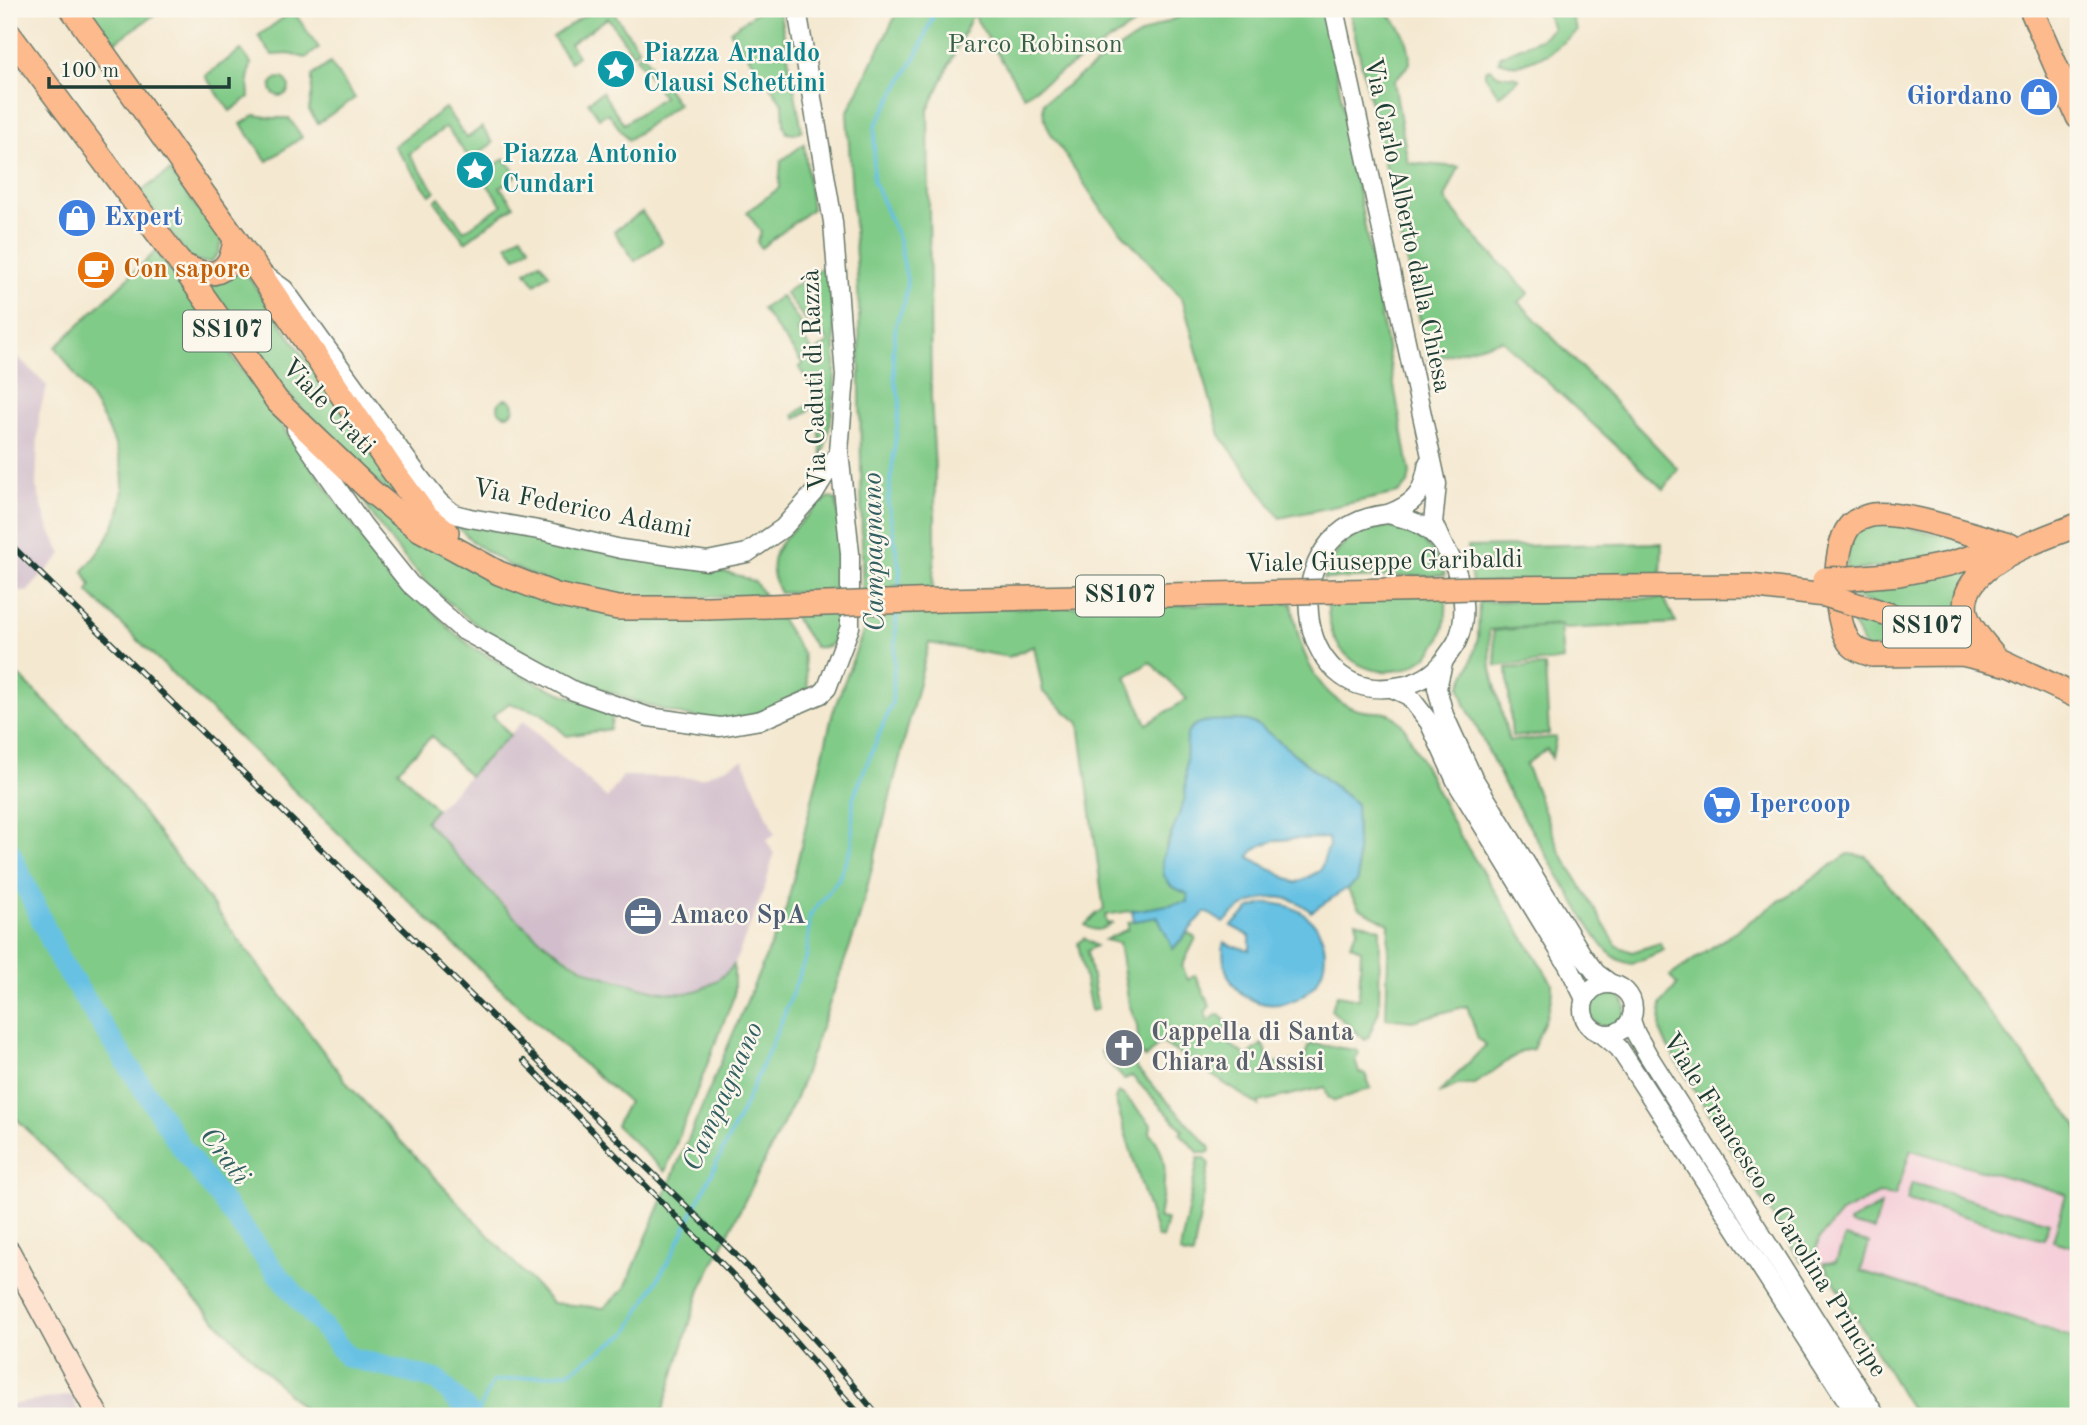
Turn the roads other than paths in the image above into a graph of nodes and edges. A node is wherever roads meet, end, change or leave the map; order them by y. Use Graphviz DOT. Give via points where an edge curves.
graph roads {
  1 [pos="72,9"];
  2 [pos="797,9"];
  3 [pos="1334,9"];
  4 [pos="2031,9"];
  5 [pos="9,34"];
  6 [pos="2078,117"];
  7 [pos="235,238"];
  8 [pos="180,263"];
  9 [pos="259,272"];
  10 [pos="276,401"];
  11 [pos="839,452"];
  12 [pos="1430,453"];
  13 [pos="1388,514"];
  14 [pos="2078,525"];
  15 [pos="2042,539"];
  16 [pos="1442,542"];
  17 [pos="2009,545"];
  18 [pos="499,573"];
  19 [pos="1825,587"];
  20 [pos="2002,661"];
  21 [pos="1443,663"];
  22 [pos="1392,688"];
  23 [pos="2078,697"];
  24 [pos="1611,984"];
  25 [pos="1585,999"];
  26 [pos="1631,1020"];
  27 [pos="1602,1034"];
  28 [pos="9,1251"];
  29 [pos="98,1416"];
  30 [pos="1857,1416"];
  31 [pos="1876,1416"];
  1 -- 7 [label="main road, SS107"];
  2 -- 11 [label="street, Via Caduti di Razzà" via="833,222 840,295 845,376"];
  3 -- 12 [label="street, Via Carlo Alberto dalla Chiesa"];
  4 -- 6 [label="main road"];
  5 -- 8 [label="main road, Viale Crati / SS107"];
  7 -- 8 [label="main road" via="232,257 218,272 205,275"];
  7 -- 9 [label="main road, Via Federico Adami / SS107"];
  8 -- 10 [label="main road, Viale Crati / SS107"];
  9 -- 11 [label="street, Via Federico Adami" via="285,289 439,502 454,514 621,549 707,561 747,553 783,528 814,493"];
  9 -- 18 [label="main road, Via Federico Adami / SS107" via="426,516"];
  10 -- 11 [label="street, Via Caduti di Razzà" via="410,584 461,629 574,691 649,717 720,727 761,720 827,688 850,627 850,553"];
  10 -- 18 [label="main road, Viale Crati / SS107" via="417,528"];
  12 -- 13 [label="street, Via Carlo Alberto dalla Chiesa" via="1419,496"];
  12 -- 16 [label="street, Via Carlo Alberto dalla Chiesa" via="1437,484 1433,523"];
  13 -- 16 [label="street" via="1412,520"];
  13 -- 22 [label="street" via="1343,529 1328,543 1317,561 1308,609 1316,645 1338,672 1374,688"];
  14 -- 15 [label="main road"];
  15 -- 17 [label="main road"];
  15 -- 20 [label="main road" via="1982,572 1968,592 1966,615"];
  16 -- 21 [label="street" via="1462,591 1461,627"];
  17 -- 19 [label="main road, bridge" via="1949,565 1851,578"];
  17 -- 20 [label="main road" via="1917,520 1872,514 1850,525 1838,566 1839,611 1849,642 1858,650 1872,655 1962,654"];
  18 -- 19 [label="main road, Viale Giuseppe Garibaldi / SS107, bridge" via="556,595 618,608 1475,588"];
  19 -- 20 [label="main road, SS107, bridge" via="1854,604 1938,631"];
  20 -- 23 [label="main road, SS107"];
  21 -- 22 [label="street" via="1412,684"];
  21 -- 24 [label="street, Viale Francesco e Carolina Principe" via="1437,688 1472,776 1583,956"];
  22 -- 25 [label="street, Viale Francesco e Carolina Principe" via="1409,696 1429,722 1457,783 1569,965"];
  24 -- 25 [label="street" via="1596,988"];
  24 -- 26 [label="street, Viale Francesco e Carolina Principe" via="1629,996"];
  25 -- 27 [label="street, Viale Francesco e Carolina Principe" via="1587,1023"];
  26 -- 27 [label="street, Viale Francesco e Carolina Principe" via="1619,1032"];
  26 -- 31 [label="street, Viale Francesco e Carolina Principe" via="1655,1067"];
  27 -- 30 [label="street, Viale Francesco e Carolina Principe" via="1619,1048"];
  28 -- 29 [label="main road"];
}
